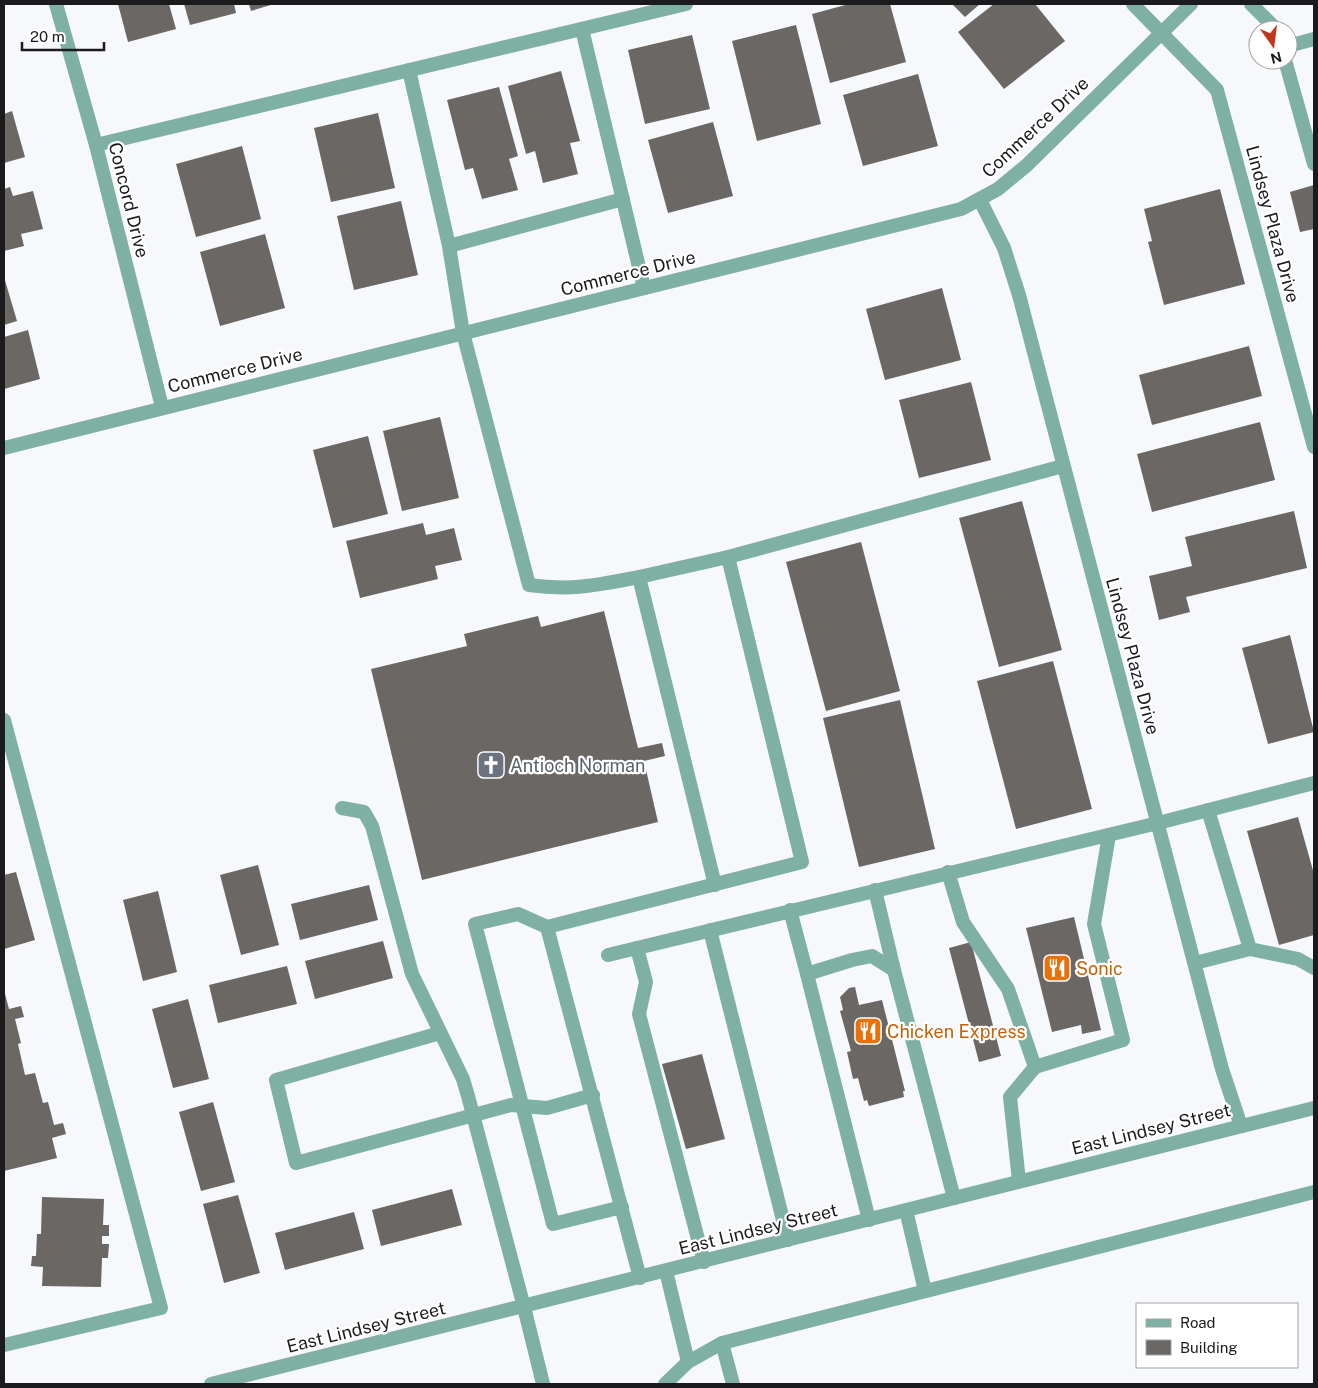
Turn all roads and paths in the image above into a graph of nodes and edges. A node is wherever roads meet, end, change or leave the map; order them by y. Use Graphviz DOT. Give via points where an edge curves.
graph roads {
  1 [pos="56,4"];
  2 [pos="686,4"];
  3 [pos="1133,4"];
  4 [pos="1191,4"];
  5 [pos="1251,4"];
  6 [pos="1267,20"];
  7 [pos="582,29"];
  8 [pos="1160,32"];
  9 [pos="1314,40"];
  10 [pos="1298,44"];
  11 [pos="409,70"];
  12 [pos="1289,70"];
  13 [pos="96,145"];
  14 [pos="1314,164"];
  15 [pos="623,199"];
  16 [pos="980,200"];
  17 [pos="449,246"];
  18 [pos="644,288"];
  19 [pos="463,333"];
  20 [pos="162,407"];
  21 [pos="1309,409"];
  22 [pos="1314,447"];
  23 [pos="4,448"];
  24 [pos="1063,466"];
  25 [pos="728,557"];
  26 [pos="639,577"];
  27 [pos="4,720"];
  28 [pos="1314,783"];
  29 [pos="342,808"];
  30 [pos="1208,810"];
  31 [pos="1158,823"];
  32 [pos="1109,834"];
  33 [pos="948,872"];
  34 [pos="715,885"];
  35 [pos="875,890"];
  36 [pos="790,910"];
  37 [pos="547,927"];
  38 [pos="710,930"];
  39 [pos="636,948"];
  40 [pos="1250,949"];
  41 [pos="608,955"];
  42 [pos="1194,963"];
  43 [pos="1314,968"];
  44 [pos="894,970"];
  45 [pos="807,974"];
  46 [pos="440,1033"];
  47 [pos="1035,1067"];
  48 [pos="593,1096"];
  49 [pos="522,1106"];
  50 [pos="1314,1108"];
  51 [pos="473,1114"];
  52 [pos="1241,1126"];
  53 [pos="1019,1181"];
  54 [pos="1314,1192"];
  55 [pos="954,1198"];
  56 [pos="622,1207"];
  57 [pos="906,1210"];
  58 [pos="869,1220"];
  59 [pos="788,1240"];
  60 [pos="704,1262"];
  61 [pos="666,1271"];
  62 [pos="640,1278"];
  63 [pos="926,1291"];
  64 [pos="524,1307"];
  65 [pos="722,1343"];
  66 [pos="4,1345"];
  67 [pos="688,1362"];
  68 [pos="211,1384"];
  69 [pos="542,1384"];
  70 [pos="665,1384"];
  71 [pos="733,1384"];
  1 -- 13 [label="street, Concord Drive"];
  2 -- 7 [label="street"];
  3 -- 8 [label="street, Lindsey Plaza Drive"];
  4 -- 8 [label="street, Commerce Drive"];
  5 -- 6 [label="street"];
  7 -- 11 [label="street"];
  7 -- 15 [label="street"];
  8 -- 16 [label="street, Commerce Drive" via="1027,165"];
  8 -- 21 [label="street, Lindsey Plaza Drive" via="1217,90"];
  9 -- 10 [label="street"];
  11 -- 13 [label="street"];
  11 -- 17 [label="street"];
  12 -- 14 [label="street"];
  13 -- 20 [label="street, Concord Drive"];
  15 -- 17 [label="street"];
  15 -- 18 [label="street"];
  16 -- 18 [label="street, Commerce Drive" via="962,209 913,222"];
  16 -- 24 [label="street, Lindsey Plaza Drive" via="1004,248"];
  17 -- 19 [label="street"];
  18 -- 19 [label="street, Commerce Drive"];
  19 -- 20 [label="street, Commerce Drive"];
  19 -- 26 [label="street" via="529,585 556,589 586,588"];
  20 -- 23 [label="street, Commerce Drive"];
  21 -- 22 [label="street, Lindsey Plaza Drive"];
  24 -- 25 [label="street"];
  24 -- 31 [label="street, Lindsey Plaza Drive"];
  25 -- 26 [label="street"];
  25 -- 34 [label="street" via="802,862"];
  26 -- 34 [label="street"];
  27 -- 66 [label="street" via="161,1308"];
  28 -- 30 [label="street"];
  29 -- 46 [label="street" via="364,812 372,826 412,974"];
  30 -- 31 [label="street"];
  30 -- 40 [label="street"];
  31 -- 32 [label="street"];
  31 -- 42 [label="street, Lindsey Plaza Drive"];
  32 -- 33 [label="street"];
  32 -- 47 [label="street" via="1094,924 1122,1040"];
  33 -- 35 [label="street"];
  33 -- 47 [label="street" via="963,922 1008,989"];
  34 -- 37 [label="street"];
  35 -- 36 [label="street"];
  35 -- 44 [label="street"];
  36 -- 38 [label="street"];
  36 -- 45 [label="street"];
  37 -- 48 [label="street"];
  37 -- 49 [label="street" via="518,914 475,924"];
  38 -- 39 [label="street"];
  38 -- 59 [label="street"];
  39 -- 41 [label="street"];
  39 -- 60 [label="street" via="646,982 639,1014"];
  40 -- 42 [label="street"];
  40 -- 43 [label="street" via="1298,958"];
  42 -- 52 [label="street, Lindsey Plaza Drive"];
  44 -- 45 [label="street" via="872,956"];
  44 -- 55 [label="street"];
  45 -- 58 [label="street"];
  46 -- 51 [label="street" via="463,1079"];
  46 -- 51 [label="street" via="276,1080 296,1163"];
  47 -- 53 [label="street" via="1010,1097"];
  48 -- 49 [label="street" via="547,1108"];
  48 -- 56 [label="street"];
  49 -- 51 [label="street" via="510,1105"];
  49 -- 56 [label="street" via="553,1224"];
  50 -- 52 [label="street, East Lindsey Street"];
  51 -- 64 [label="street"];
  52 -- 53 [label="street, East Lindsey Street"];
  53 -- 55 [label="street, East Lindsey Street"];
  54 -- 63 [label="street"];
  55 -- 57 [label="street, East Lindsey Street"];
  56 -- 62 [label="street"];
  57 -- 58 [label="street, East Lindsey Street"];
  57 -- 63 [label="street"];
  58 -- 59 [label="street, East Lindsey Street"];
  59 -- 60 [label="street, East Lindsey Street"];
  60 -- 61 [label="street, East Lindsey Street"];
  61 -- 62 [label="street, East Lindsey Street"];
  61 -- 67 [label="street"];
  62 -- 64 [label="street, East Lindsey Street"];
  63 -- 65 [label="street"];
  64 -- 68 [label="street, East Lindsey Street"];
  64 -- 69 [label="street"];
  65 -- 67 [label="street"];
  65 -- 71 [label="street"];
  67 -- 70 [label="street"];
}
